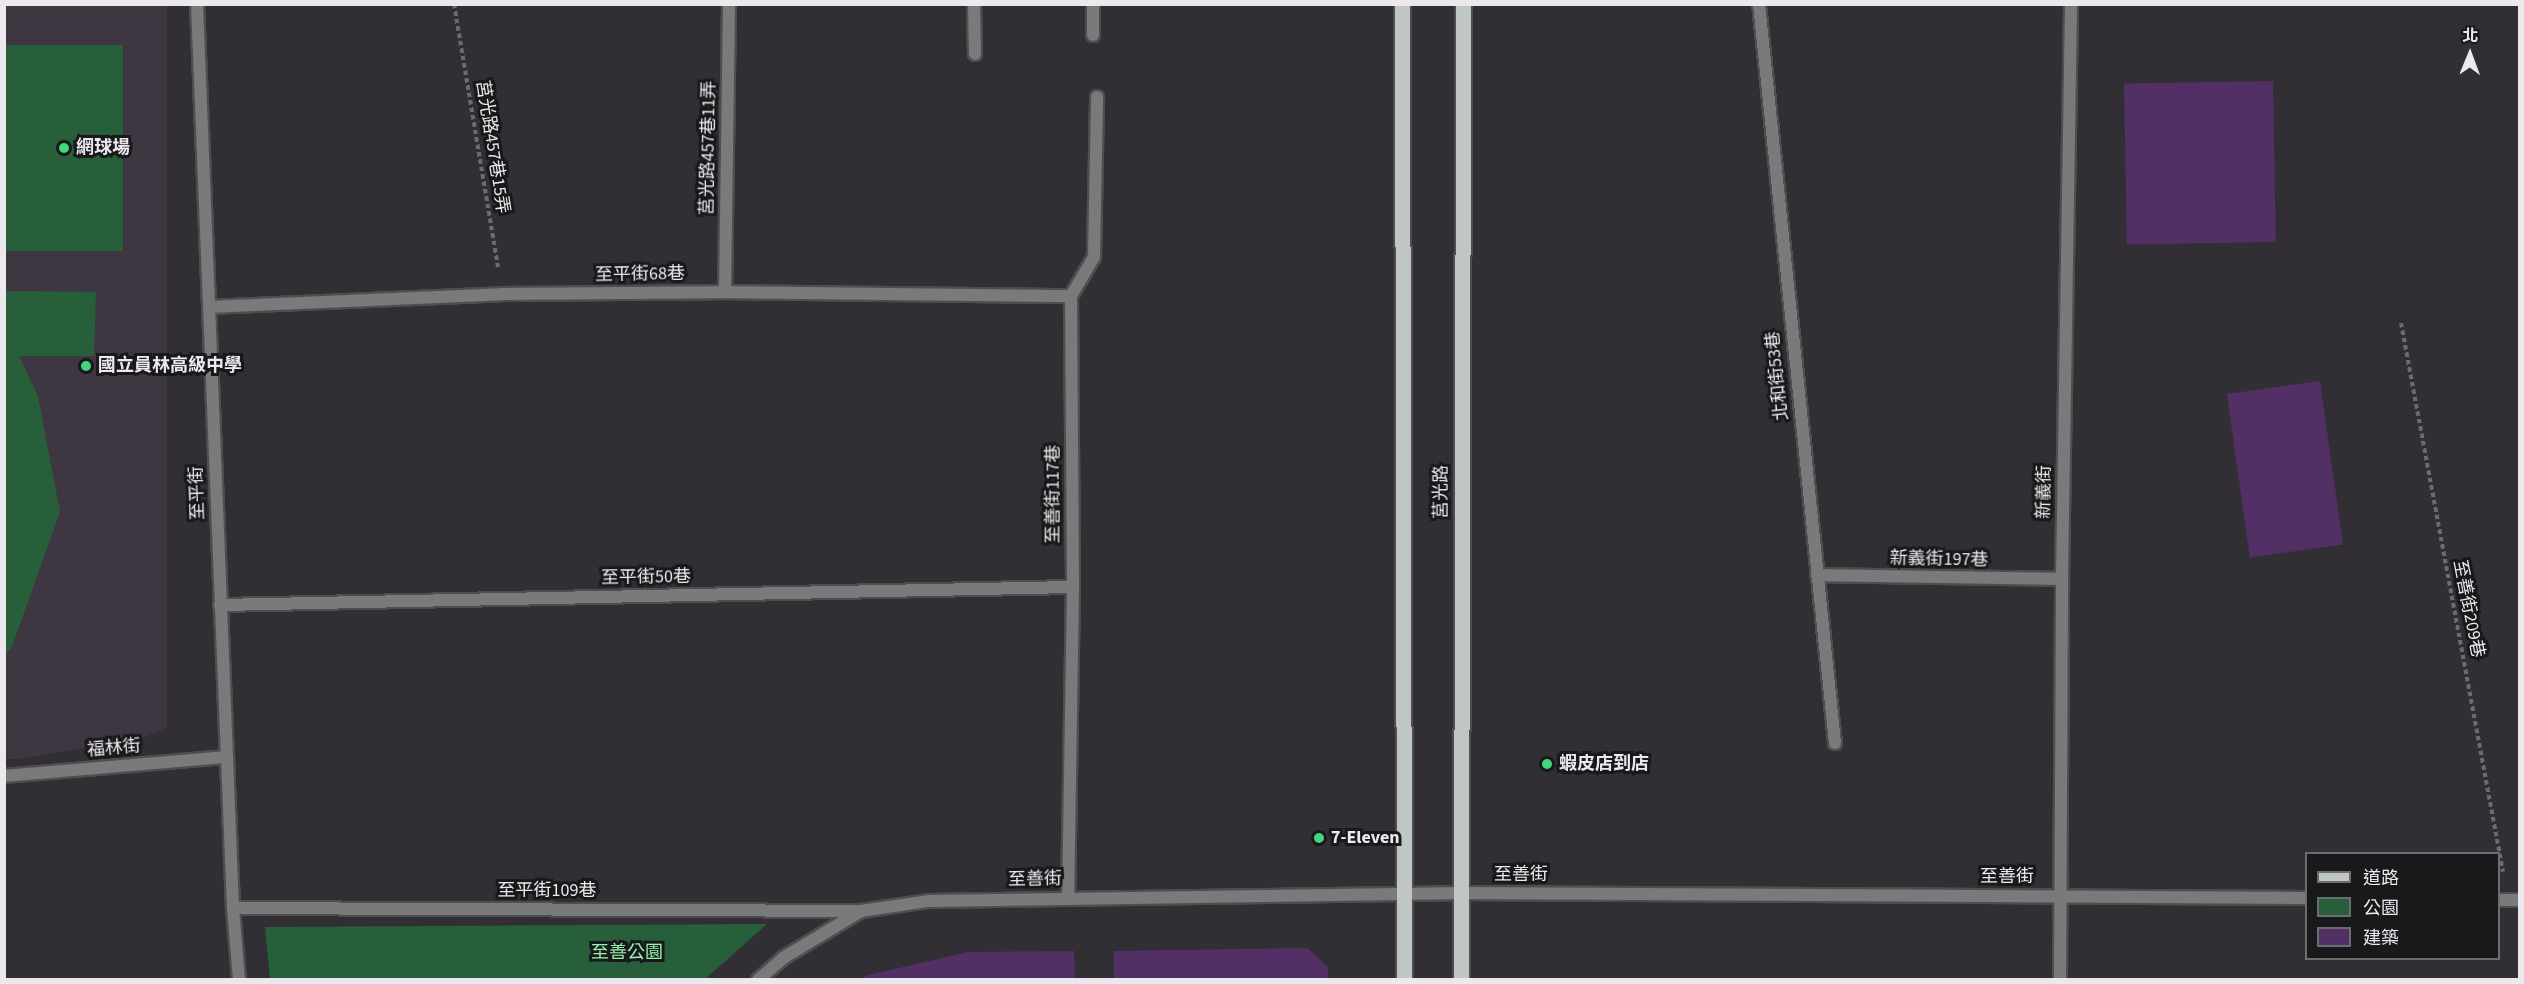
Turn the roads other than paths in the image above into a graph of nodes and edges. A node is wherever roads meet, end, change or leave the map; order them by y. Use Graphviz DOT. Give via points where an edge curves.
graph roads {
  1 [pos="197,4"];
  2 [pos="729,4"];
  3 [pos="974,4"];
  4 [pos="1093,4"];
  5 [pos="1402,4"];
  6 [pos="1463,4"];
  7 [pos="1759,4"];
  8 [pos="2071,4"];
  9 [pos="1093,35"];
  10 [pos="975,54"];
  11 [pos="1097,97"];
  12 [pos="725,292"];
  13 [pos="1071,296"];
  14 [pos="209,307"];
  15 [pos="1817,575"];
  16 [pos="2062,579"];
  17 [pos="1072,586"];
  18 [pos="220,605"];
  19 [pos="1835,743"];
  20 [pos="227,757"];
  21 [pos="4,776"];
  22 [pos="1460,893"];
  23 [pos="1405,894"];
  24 [pos="2059,895"];
  25 [pos="1068,897"];
  26 [pos="2305,898"];
  27 [pos="233,908"];
  28 [pos="861,911"];
  29 [pos="239,980"];
  30 [pos="758,980"];
  31 [pos="1404,980"];
  32 [pos="1461,980"];
  33 [pos="2060,980"];
  1 -- 14 [label="street, 至平街"];
  2 -- 12 [label="street, 莒光路457巷11弄"];
  3 -- 10 [label="street"];
  4 -- 9 [label="street"];
  5 -- 23 [label="main road"];
  6 -- 22 [label="main road, 莒光路"];
  7 -- 15 [label="street, 北和街53巷"];
  8 -- 16 [label="street, 新義街"];
  11 -- 13 [label="street" via="1094,257"];
  12 -- 13 [label="street, 至平街68巷"];
  12 -- 14 [label="street, 至平街68巷" via="502,294"];
  13 -- 17 [label="street, 至善街117巷"];
  14 -- 18 [label="street, 至平街"];
  15 -- 16 [label="street, 新義街197巷"];
  15 -- 19 [label="street, 北和街53巷"];
  16 -- 24 [label="street, 新義街"];
  17 -- 18 [label="street, 至平街50巷"];
  17 -- 25 [label="street, 至善街117巷"];
  18 -- 20 [label="street, 至平街"];
  20 -- 21 [label="street, 福林街"];
  20 -- 27 [label="street, 至平街"];
  22 -- 23 [label="street, 至善街"];
  22 -- 24 [label="street, 至善街"];
  22 -- 32 [label="main road, 莒光路"];
  23 -- 25 [label="street, 至善街"];
  23 -- 31 [label="main road"];
  24 -- 26 [label="street, 至善街"];
  24 -- 33 [label="street, 新義街"];
  25 -- 28 [label="street, 至善街" via="929,901"];
  27 -- 28 [label="street, 至平街109巷"];
  27 -- 29 [label="street, 至平街"];
  28 -- 30 [label="street, 至善街" via="783,958"];
}
